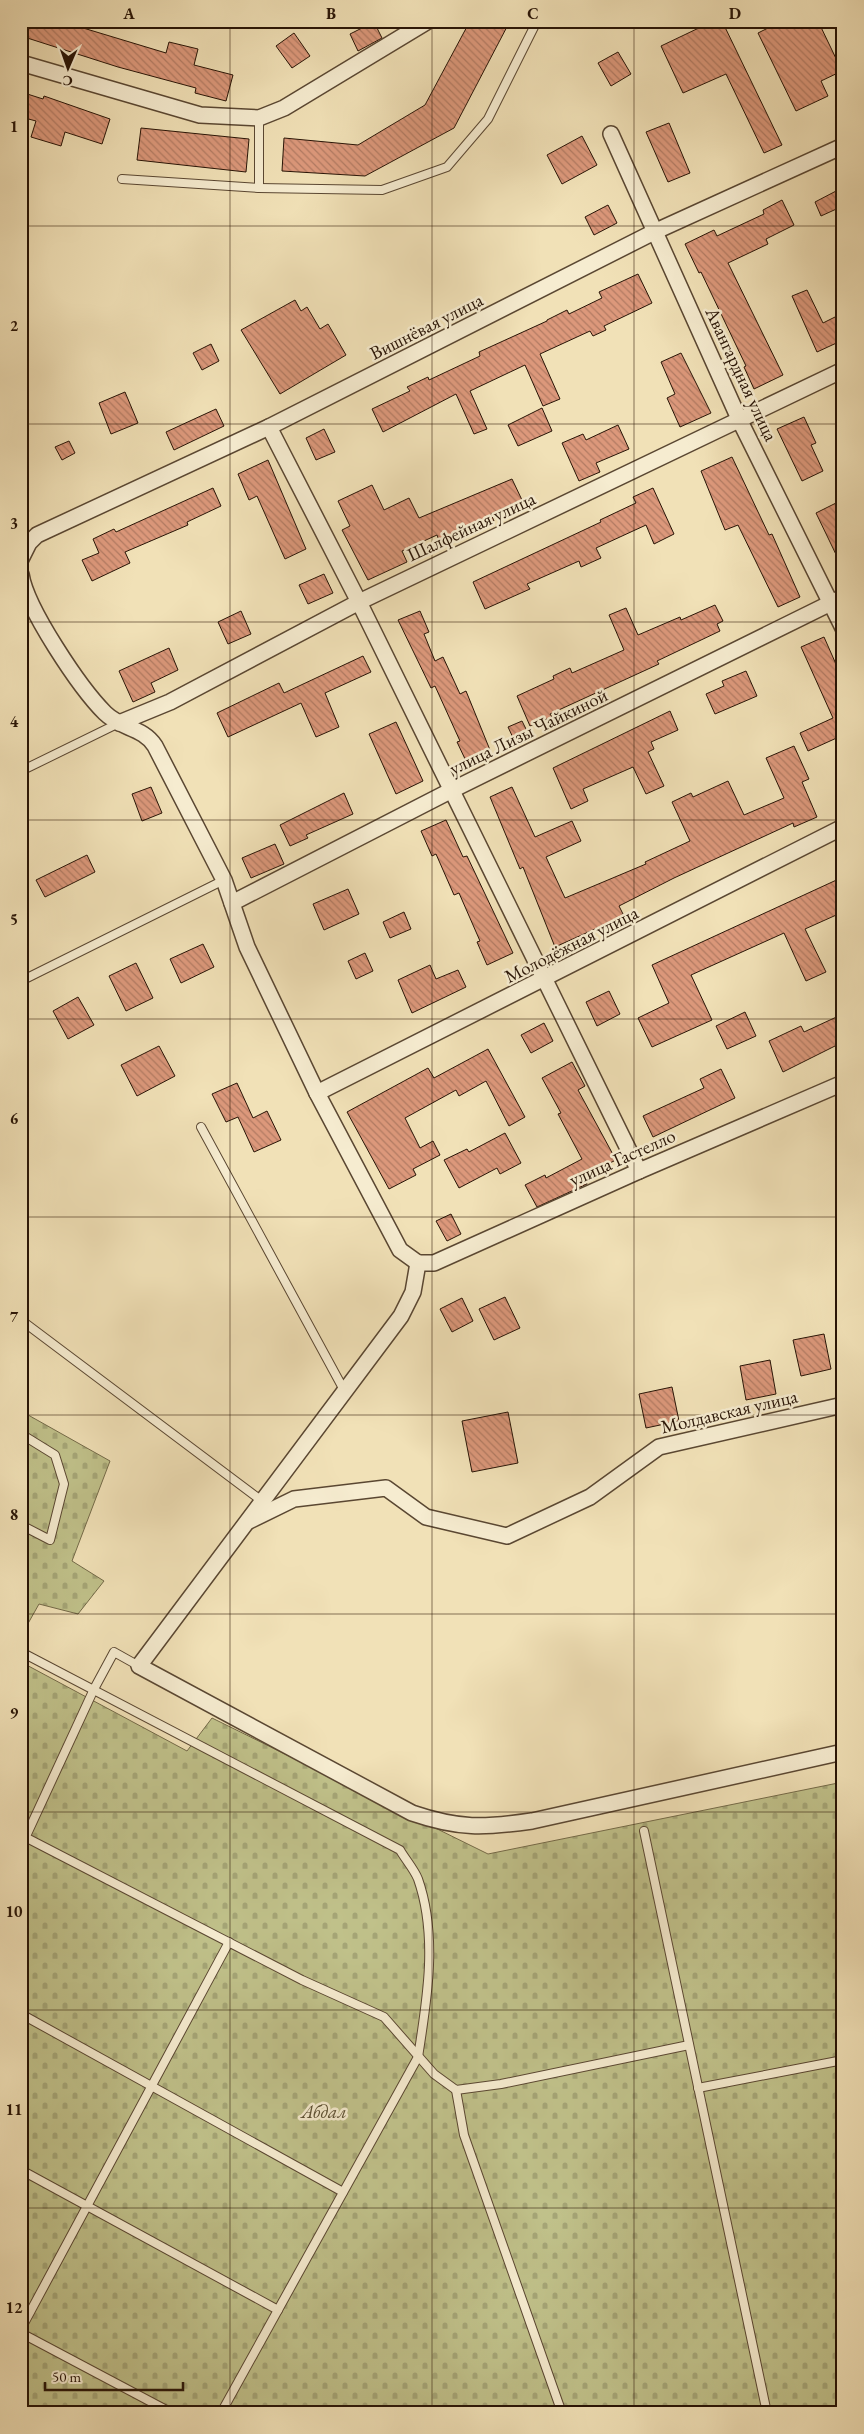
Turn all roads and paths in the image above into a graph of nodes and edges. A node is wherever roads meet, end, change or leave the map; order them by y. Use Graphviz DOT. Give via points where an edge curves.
graph roads {
  1 [pos="428,21"];
  2 [pos="537,21"];
  3 [pos="21,63"];
  4 [pos="259,118"];
  5 [pos="611,134"];
  6 [pos="843,146"];
  7 [pos="122,180"];
  8 [pos="259,188"];
  9 [pos="654,232"];
  10 [pos="843,370"];
  11 [pos="740,420"];
  12 [pos="269,427"];
  13 [pos="21,559"];
  14 [pos="21,574"];
  15 [pos="837,600"];
  16 [pos="358,602"];
  17 [pos="843,628"];
  18 [pos="119,724"];
  19 [pos="21,771"];
  20 [pos="452,790"];
  21 [pos="843,827"];
  22 [pos="224,880"];
  23 [pos="232,903"];
  24 [pos="21,981"];
  25 [pos="543,981"];
  26 [pos="843,1083"];
  27 [pos="317,1093"];
  28 [pos="201,1127"];
  29 [pos="639,1171"];
  30 [pos="418,1263"];
  31 [pos="21,1320"];
  32 [pos="344,1390"];
  33 [pos="843,1405"];
  34 [pos="21,1434"];
  35 [pos="262,1501"];
  36 [pos="246,1522"];
  37 [pos="21,1525"];
  38 [pos="21,1652"];
  39 [pos="139,1666"];
  40 [pos="94,1689"];
  41 [pos="843,1752"];
  42 [pos="644,1831"];
  43 [pos="24,1836"];
  44 [pos="21,1847"];
  45 [pos="229,1942"];
  46 [pos="21,2014"];
  47 [pos="689,2045"];
  48 [pos="418,2057"];
  49 [pos="843,2060"];
  50 [pos="152,2086"];
  51 [pos="698,2088"];
  52 [pos="456,2090"];
  53 [pos="21,2170"];
  54 [pos="343,2192"];
  55 [pos="87,2206"];
  56 [pos="278,2310"];
  57 [pos="21,2329"];
  58 [pos="21,2333"];
  59 [pos="172,2413"];
  60 [pos="222,2413"];
  61 [pos="562,2413"];
  62 [pos="767,2413"];
  1 -- 4 [label="street" via="284,108"];
  2 -- 8 [label="lane" via="488,119 447,167 382,190"];
  3 -- 4 [label="street" via="200,115"];
  4 -- 8 [label="lane"];
  5 -- 9 [label="street, Авангардная улица"];
  6 -- 9 [label="street, Вишнёвая улица"];
  7 -- 8 [label="lane"];
  9 -- 11 [label="street, Авангардная улица"];
  9 -- 12 [label="street, Вишнёвая улица"];
  10 -- 11 [label="street, Шалфейная улица"];
  11 -- 15 [label="street, Авангардная улица"];
  11 -- 16 [label="street, Шалфейная улица"];
  12 -- 13 [label="street, Вишнёвая улица" via="37,535"];
  12 -- 16 [label="street"];
  14 -- 18 [label="street" via="49,638 106,714"];
  15 -- 17 [label="street, Авангардная улица"];
  15 -- 20 [label="street, улица Лизы Чайкиной"];
  16 -- 18 [label="street, Шалфейная улица" via="170,702"];
  16 -- 20 [label="street"];
  18 -- 19 [label="lane"];
  18 -- 22 [label="street" via="143,732 150,738"];
  20 -- 23 [label="street, улица Лизы Чайкиной"];
  20 -- 25 [label="street"];
  21 -- 25 [label="street, Молодёжная улица"];
  22 -- 23 [label="street"];
  22 -- 24 [label="lane"];
  23 -- 27 [label="street" via="247,946"];
  25 -- 27 [label="street, Молодёжная улица"];
  25 -- 29 [label="street"];
  26 -- 29 [label="street, улица Гастелло"];
  27 -- 30 [label="street" via="400,1250"];
  28 -- 32 [label="lane"];
  29 -- 30 [label="street, улица Гастелло" via="434,1263"];
  30 -- 32 [label="street" via="412,1292 401,1316"];
  31 -- 35 [label="lane"];
  32 -- 35 [label="street"];
  33 -- 36 [label="street, Молдавская улица" via="659,1447 590,1497 507,1536 426,1517 386,1488 294,1499"];
  34 -- 37 [label="lane" via="55,1455 64,1484 50,1540"];
  35 -- 36 [label="street"];
  36 -- 39 [label="street"];
  38 -- 40 [label="lane"];
  39 -- 40 [label="lane" via="114,1652"];
  39 -- 41 [label="street" via="412,1813 440,1823 465,1827 532,1821"];
  40 -- 43 [label="lane"];
  40 -- 48 [label="lane" via="400,1850 418,1878 428,1930 427,1999"];
  42 -- 47 [label="lane"];
  43 -- 44 [label="lane"];
  43 -- 45 [label="lane"];
  45 -- 48 [label="lane" via="384,2017"];
  45 -- 50 [label="lane"];
  46 -- 50 [label="lane"];
  47 -- 51 [label="lane"];
  47 -- 52 [label="lane" via="501,2084"];
  48 -- 52 [label="lane"];
  48 -- 54 [label="lane"];
  49 -- 51 [label="lane"];
  50 -- 54 [label="lane"];
  50 -- 55 [label="lane"];
  51 -- 62 [label="lane"];
  52 -- 61 [label="lane" via="464,2135"];
  53 -- 55 [label="lane"];
  54 -- 56 [label="lane"];
  55 -- 56 [label="lane"];
  55 -- 57 [label="lane"];
  56 -- 60 [label="lane"];
  58 -- 59 [label="lane"];
}
